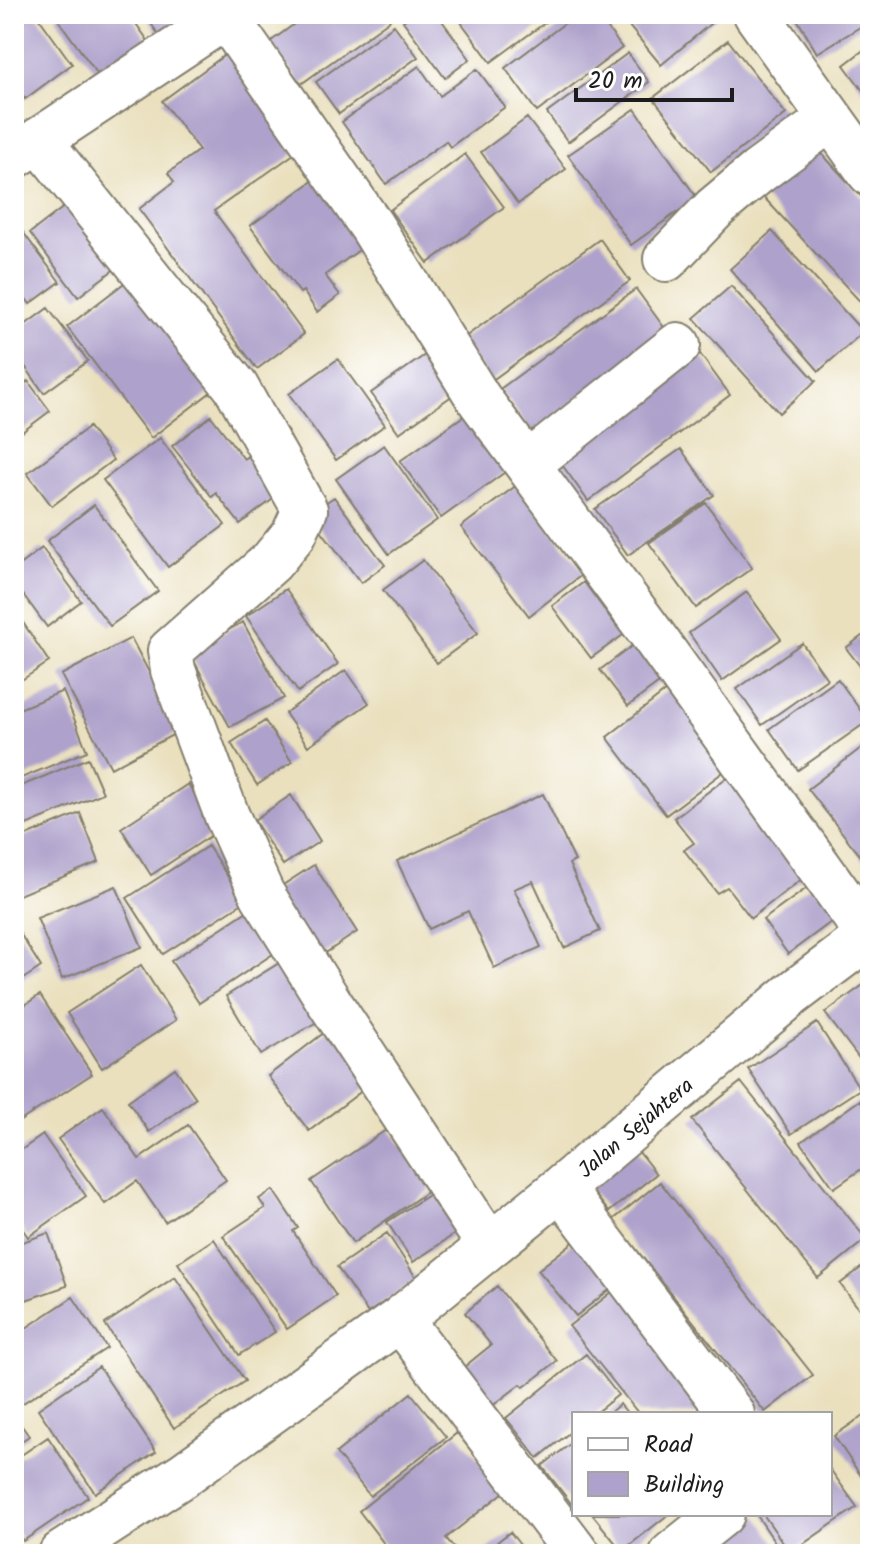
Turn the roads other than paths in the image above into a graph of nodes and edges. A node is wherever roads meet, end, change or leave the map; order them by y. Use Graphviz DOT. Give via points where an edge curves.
graph roads {
  1 [pos="756,14"];
  2 [pos="228,15"];
  3 [pos="830,119"];
  4 [pos="27,149"];
  5 [pos="870,173"];
  6 [pos="666,259"];
  7 [pos="678,345"];
  8 [pos="528,464"];
  9 [pos="870,935"];
  10 [pos="561,1188"];
  11 [pos="489,1245"];
  12 [pos="400,1319"];
  13 [pos="730,1412"];
  14 [pos="720,1516"];
  15 [pos="61,1554"];
  16 [pos="578,1554"];
  17 [pos="672,1554"];
  1 -- 3 [label="street"];
  2 -- 4 [label="street"];
  2 -- 8 [label="street" via="372,227 479,399"];
  3 -- 5 [label="street"];
  3 -- 6 [label="street" via="715,208"];
  4 -- 11 [label="street" via="236,387 305,510 271,562 170,651 173,670 262,894"];
  7 -- 8 [label="street"];
  8 -- 9 [label="street"];
  9 -- 10 [label="street, Jalan Sejahtera"];
  10 -- 11 [label="street, Jalan Sejahtera"];
  10 -- 13 [label="street"];
  11 -- 12 [label="street, Jalan Sejahtera"];
  12 -- 15 [label="street, Jalan Sejahtera" via="183,1475"];
  12 -- 16 [label="street"];
  14 -- 17 [label="street"];
}
